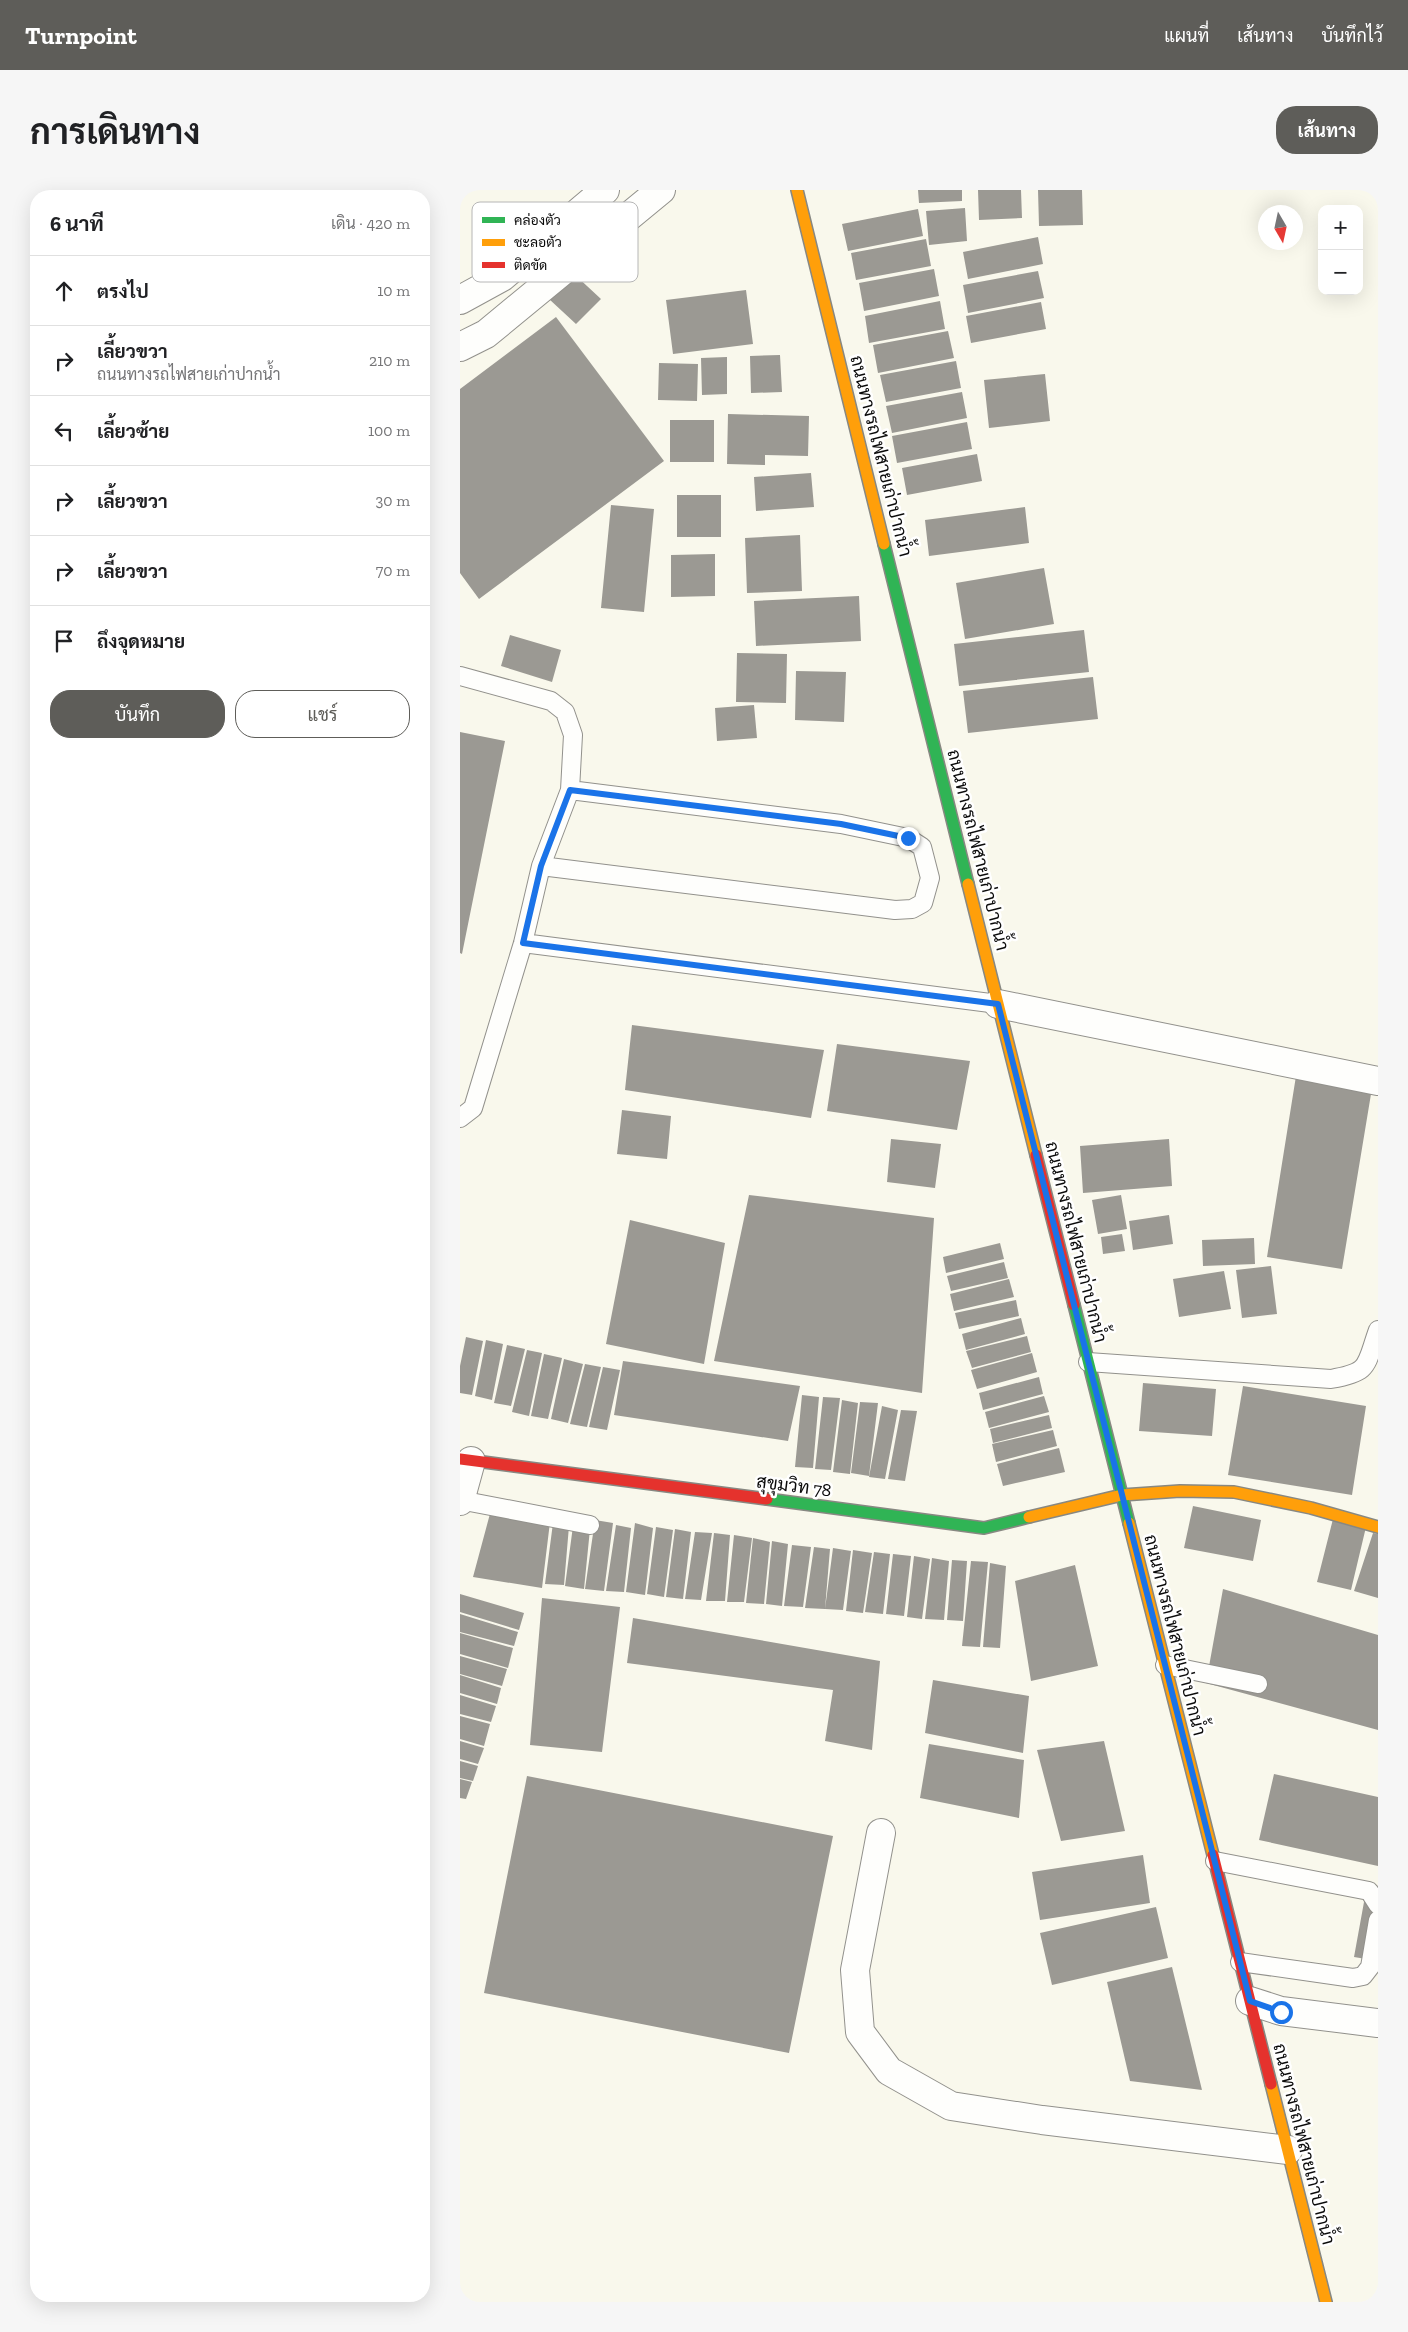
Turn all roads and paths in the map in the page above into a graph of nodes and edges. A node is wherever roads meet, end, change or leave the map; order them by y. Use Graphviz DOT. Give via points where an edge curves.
graph roads {
  1 [pos="605,190"];
  2 [pos="661,190"];
  3 [pos="797,190"];
  4 [pos="591,202"];
  5 [pos="638,209"];
  6 [pos="493,282"];
  7 [pos="533,282"];
  8 [pos="549,282"];
  9 [pos="539,290"];
  10 [pos="460,300"];
  11 [pos="460,347"];
  12 [pos="460,676"];
  13 [pos="570,790"];
  14 [pos="541,866"];
  15 [pos="523,943"];
  16 [pos="998,1004"];
  17 [pos="1378,1081"];
  18 [pos="460,1118"];
  19 [pos="1378,1330"];
  20 [pos="1088,1362"];
  21 [pos="465,1460"];
  22 [pos="1122,1495"];
  23 [pos="460,1500"];
  24 [pos="590,1525"];
  25 [pos="1378,1527"];
  26 [pos="1165,1664"];
  27 [pos="1258,1684"];
  28 [pos="882,1833"];
  29 [pos="1215,1861"];
  30 [pos="1378,1905"];
  31 [pos="1378,1920"];
  32 [pos="1240,1962"];
  33 [pos="1250,2001"];
  34 [pos="1378,2023"];
  35 [pos="1288,2150"];
  36 [pos="1326,2302"];
  1 -- 4 [label="street"];
  2 -- 5 [label="street"];
  3 -- 16 [label="main road, ถนนทางรถไฟสายเก่าปากน้ำ"];
  6 -- 10 [label="street"];
  7 -- 9 [label="street"];
  8 -- 9 [label="street"];
  9 -- 11 [label="street" via="486,334"];
  12 -- 13 [label="lane" via="551,701 565,712 573,735"];
  13 -- 14 [label="lane"];
  13 -- 14 [label="lane" via="841,824 908,838 922,847 930,878 923,903 895,910"];
  14 -- 15 [label="lane"];
  15 -- 16 [label="lane"];
  15 -- 18 [label="lane" via="473,1108"];
  16 -- 17 [label="street"];
  16 -- 20 [label="main road, ถนนทางรถไฟสายเก่าปากน้ำ"];
  19 -- 20 [label="lane" via="1365,1368 1352,1375 1331,1378"];
  20 -- 22 [label="main road, ถนนทางรถไฟสายเก่าปากน้ำ"];
  21 -- 22 [label="main road, สุขุมวิท 78" via="984,1528"];
  21 -- 23 [label="street"];
  22 -- 25 [label="main road, สุขุมวิท 78" via="1234,1492 1311,1508"];
  22 -- 26 [label="main road, ถนนทางรถไฟสายเก่าปากน้ำ"];
  23 -- 24 [label="lane"];
  26 -- 27 [label="lane"];
  26 -- 29 [label="main road, ถนนทางรถไฟสายเก่าปากน้ำ"];
  28 -- 35 [label="street" via="855,1970 860,2032 888,2071 952,2106"];
  29 -- 30 [label="lane" via="1369,1892"];
  29 -- 32 [label="main road, ถนนทางรถไฟสายเก่าปากน้ำ"];
  31 -- 32 [label="lane" via="1370,1967 1363,1976 1354,1978"];
  32 -- 33 [label="main road, ถนนทางรถไฟสายเก่าปากน้ำ"];
  33 -- 34 [label="street" via="1281,2012"];
  33 -- 35 [label="main road, ถนนทางรถไฟสายเก่าปากน้ำ"];
  35 -- 36 [label="main road, ถนนทางรถไฟสายเก่าปากน้ำ"];
}
